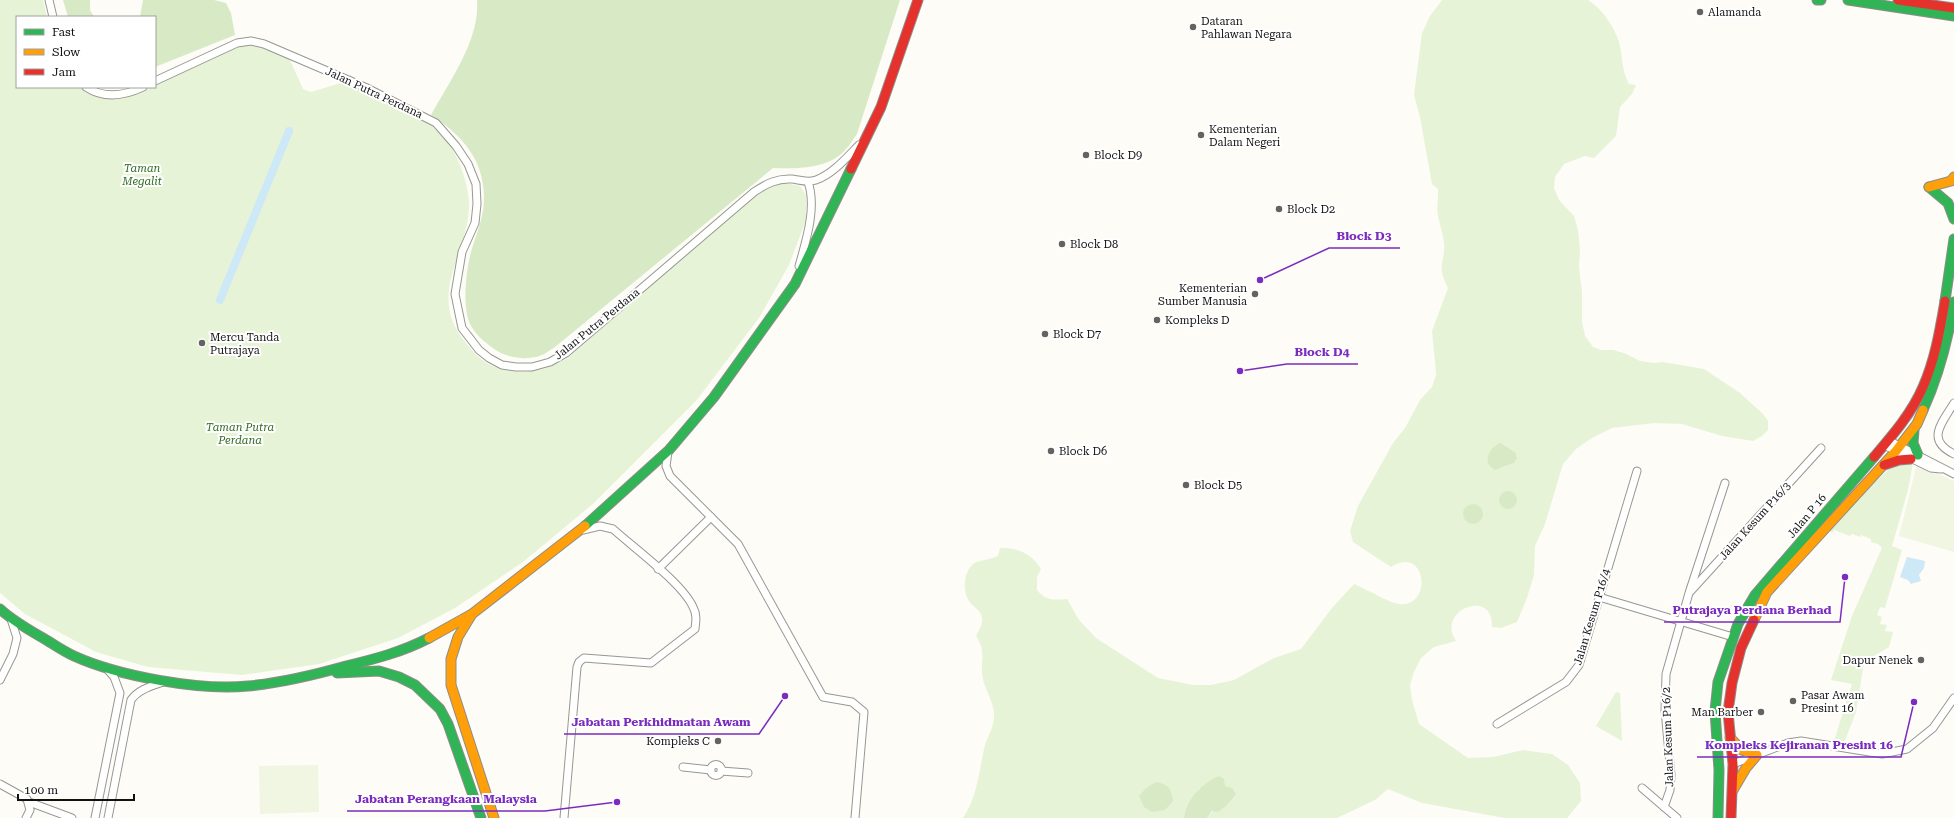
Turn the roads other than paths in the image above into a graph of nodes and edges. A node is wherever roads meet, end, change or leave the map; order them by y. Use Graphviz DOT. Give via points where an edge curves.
graph roads {
  1 [pos="49,0"];
  2 [pos="918,0"];
  3 [pos="1817,0"];
  4 [pos="1821,0"];
  5 [pos="1848,0"];
  6 [pos="1898,0"];
  7 [pos="1954,8"];
  8 [pos="53,16"];
  9 [pos="1954,16"];
  10 [pos="156,81"];
  11 [pos="88,88"];
  12 [pos="140,88"];
  13 [pos="866,137"];
  14 [pos="1954,177"];
  15 [pos="808,182"];
  16 [pos="1954,219"];
  17 [pos="1954,239"];
  18 [pos="795,284"];
  19 [pos="1954,302"];
  20 [pos="1954,403"];
  21 [pos="1914,428"];
  22 [pos="1886,442"];
  23 [pos="1821,448"];
  24 [pos="1898,448"];
  25 [pos="669,450"];
  26 [pos="1954,454"];
  27 [pos="1914,457"];
  28 [pos="1882,466"];
  29 [pos="1636,471"];
  30 [pos="1954,474"];
  31 [pos="1725,483"];
  32 [pos="711,517"];
  33 [pos="578,532"];
  34 [pos="658,569"];
  35 [pos="1689,594"];
  36 [pos="1599,597"];
  37 [pos="0,609"];
  38 [pos="472,614"];
  39 [pos="11,619"];
  40 [pos="1681,621"];
  41 [pos="1733,637"];
  42 [pos="105,667"];
  43 [pos="317,674"];
  44 [pos="0,680"];
  45 [pos="165,682"];
  46 [pos="1954,698"];
  47 [pos="1715,711"];
  48 [pos="1497,724"];
  49 [pos="1730,738"];
  50 [pos="1758,755"];
  51 [pos="1733,764"];
  52 [pos="683,767"];
  53 [pos="748,773"];
  54 [pos="0,784"];
  55 [pos="1642,788"];
  56 [pos="1732,792"];
  57 [pos="29,802"];
  58 [pos="1664,807"];
  59 [pos="1718,817"];
  60 [pos="26,818"];
  61 [pos="72,818"];
  62 [pos="95,818"];
  63 [pos="108,818"];
  64 [pos="481,818"];
  65 [pos="494,818"];
  66 [pos="564,818"];
  67 [pos="855,818"];
  68 [pos="1677,818"];
  69 [pos="1731,818"];
  1 -- 8 [label="street"];
  2 -- 13 [label="main road" via="881,107"];
  3 -- 4 [label="main road"];
  5 -- 9 [label="main road"];
  6 -- 7 [label="main road"];
  10 -- 15 [label="street, Jalan Putra Perdana" via="237,43 251,40 337,74 436,123 468,164 476,184 476,223 462,252 455,294 462,328 469,340 489,358 502,365 532,367 550,362 566,353 754,192 775,180"];
  11 -- 12 [label="street" via="102,94 118,95 128,94"];
  13 -- 15 [label="street" via="826,175"];
  13 -- 18 [label="main road"];
  14 -- 16 [label="main road" via="1929,187 1948,203"];
  15 -- 18 [label="street" via="811,190 809,219"];
  17 -- 22 [label="main road, Jalan P 16" via="1937,337 1926,381 1908,414"];
  18 -- 25 [label="main road" via="714,396"];
  19 -- 21 [label="main road, Jalan P 16" via="1948,338 1934,386"];
  20 -- 26 [label="street" via="1937,431 1944,449"];
  21 -- 24 [label="main road, Jalan P 16"];
  21 -- 27 [label="main road"];
  22 -- 24 [label="street"];
  22 -- 41 [label="main road, Jalan P 16" via="1755,595"];
  23 -- 35 [label="street, Jalan Kesum P16/3"];
  24 -- 27 [label="street"];
  24 -- 28 [label="main road, Jalan P 16"];
  25 -- 32 [label="street" via="666,466 670,476"];
  25 -- 33 [label="main road"];
  27 -- 28 [label="main road"];
  27 -- 30 [label="street"];
  28 -- 49 [label="main road, Jalan P 16" via="1767,592 1760,604 1741,648 1732,683 1728,712"];
  29 -- 36 [label="street, Jalan Kesum P16/4"];
  31 -- 35 [label="street, Jalan Kesum P16/3"];
  32 -- 34 [label="street"];
  32 -- 67 [label="street" via="738,544 823,697 852,702 864,712"];
  33 -- 34 [label="street" via="600,526 613,529"];
  33 -- 38 [label="main road"];
  34 -- 66 [label="street" via="693,606 695,629 651,663 584,658 579,662"];
  35 -- 40 [label="street, Jalan Kesum P16/3"];
  36 -- 40 [label="street"];
  36 -- 48 [label="street, Jalan Kesum P16/4" via="1579,665 1572,676"];
  37 -- 39 [label="main road"];
  38 -- 43 [label="main road" via="413,646"];
  38 -- 65 [label="main road" via="458,637 451,659 451,686"];
  39 -- 42 [label="main road" via="73,656"];
  39 -- 44 [label="street" via="17,638 13,654"];
  40 -- 41 [label="street"];
  40 -- 58 [label="street, Jalan Kesum P16/2" via="1666,674 1666,717 1671,775 1670,790"];
  41 -- 47 [label="main road, Jalan P 16" via="1718,682"];
  42 -- 45 [label="main road"];
  42 -- 62 [label="street" via="114,677 120,693"];
  43 -- 45 [label="main road" via="248,686 206,686"];
  43 -- 64 [label="main road" via="379,671 399,677 419,689 440,708 448,724"];
  45 -- 63 [label="street" via="148,687 132,700"];
  46 -- 50 [label="street" via="1933,728 1907,749 1882,754 1801,741 1788,743"];
  47 -- 51 [label="main road" via="1726,755"];
  47 -- 59 [label="main road, Jalan P 16" via="1719,770"];
  49 -- 50 [label="main road" via="1742,750"];
  49 -- 51 [label="main road, Jalan P 16"];
  50 -- 51 [label="street"];
  50 -- 56 [label="main road" via="1746,768"];
  51 -- 56 [label="main road, Jalan P 16"];
  51 -- 59 [label="main road" via="1726,773"];
  52 -- 53 [label="street" via="711,770 716,764 720,766 721,771"];
  54 -- 57 [label="street" via="24,796"];
  55 -- 58 [label="street"];
  56 -- 69 [label="main road, Jalan P 16"];
  57 -- 60 [label="street" via="30,810"];
  57 -- 61 [label="street"];
  58 -- 68 [label="street"];
}
